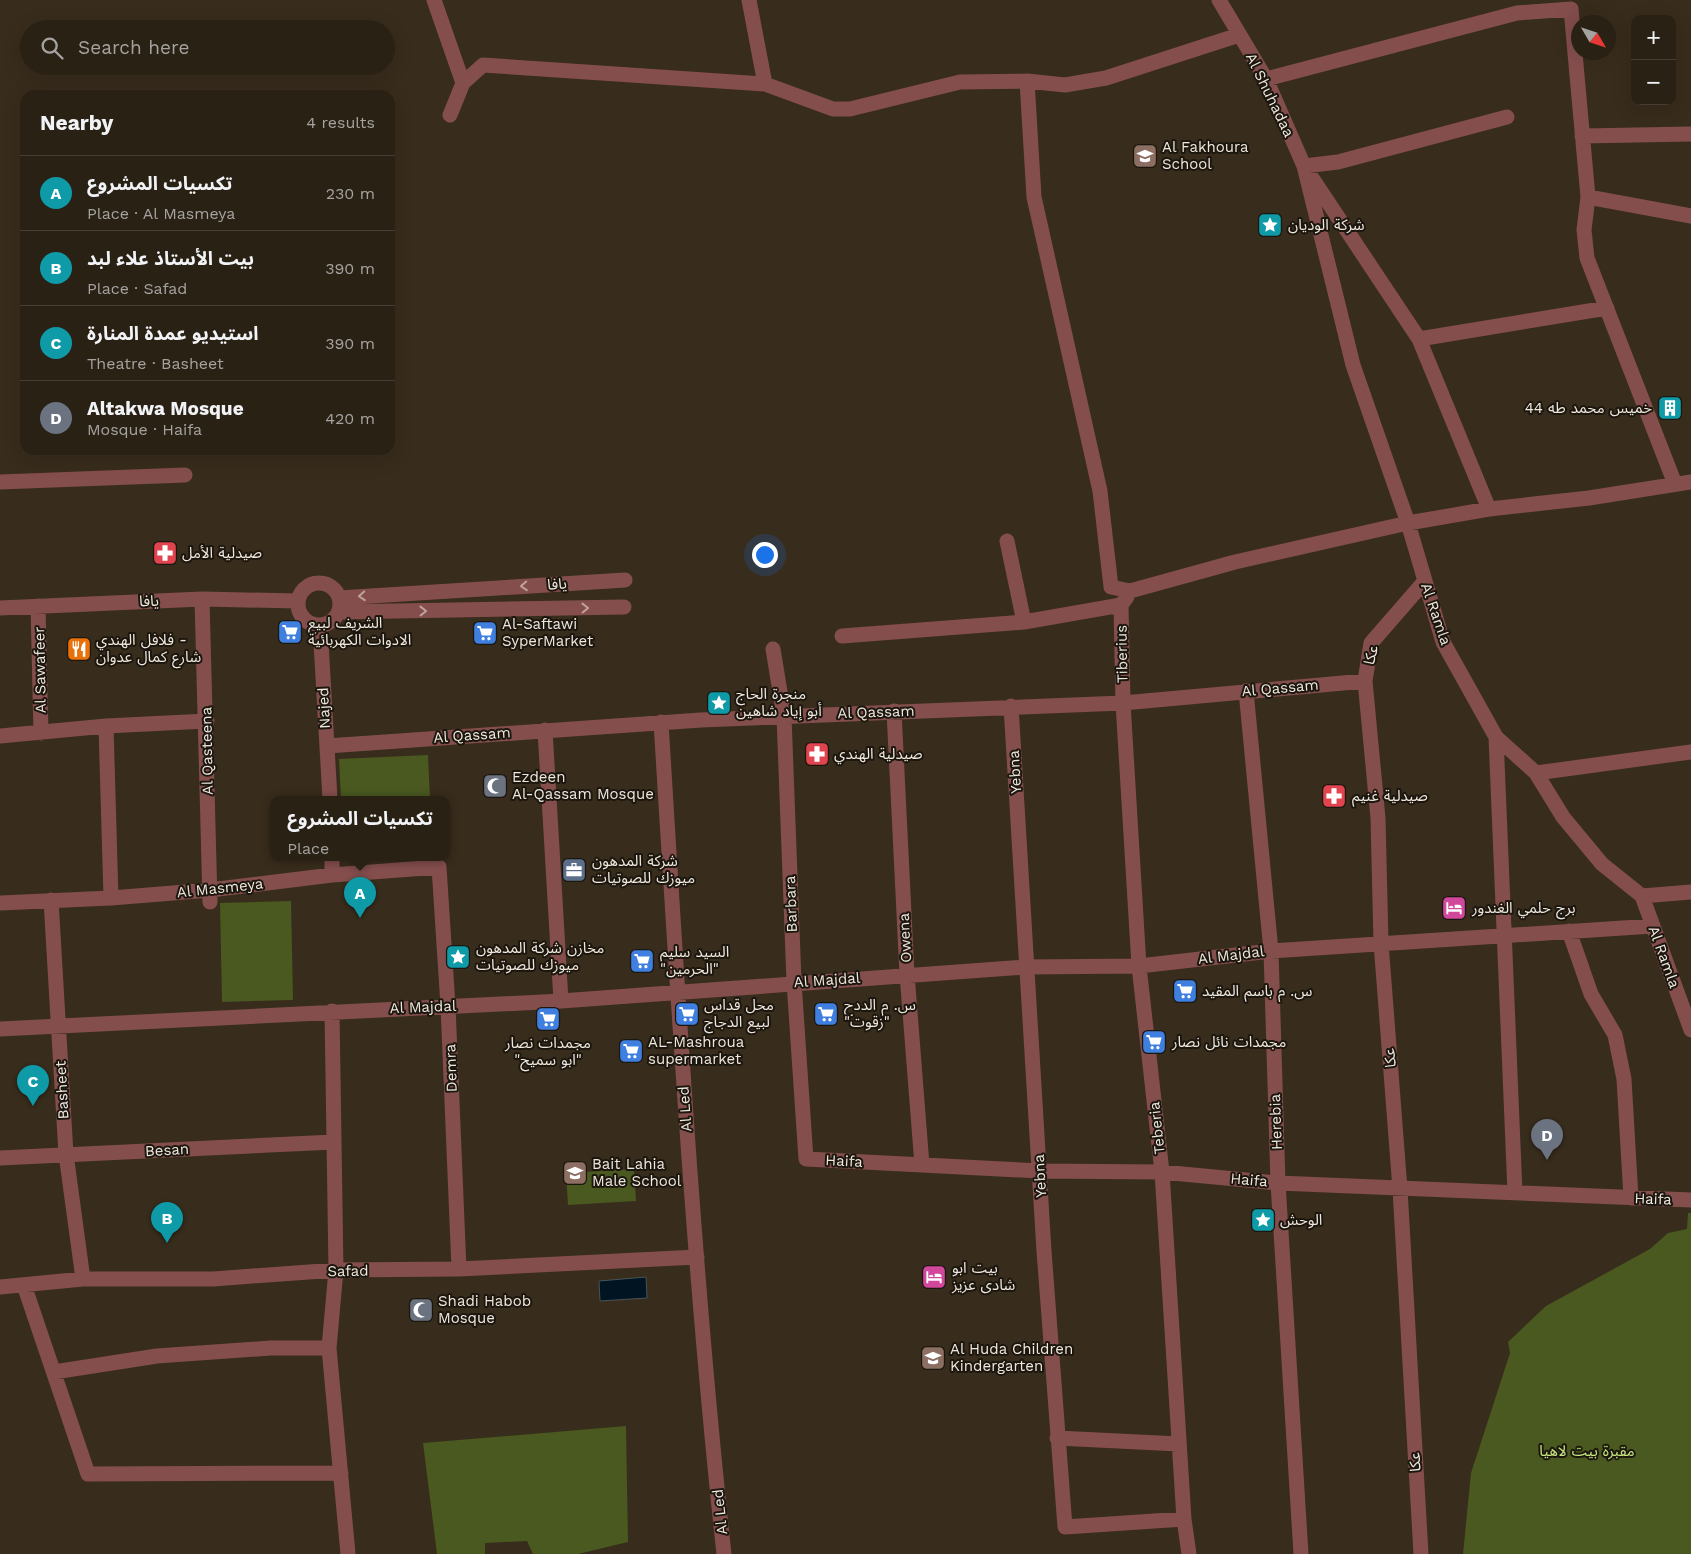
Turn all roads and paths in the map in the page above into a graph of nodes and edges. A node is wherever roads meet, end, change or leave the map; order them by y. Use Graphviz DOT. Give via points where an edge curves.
graph roads {
  1 [pos="434,0"];
  2 [pos="749,0"];
  3 [pos="1219,0"];
  4 [pos="1571,5"];
  5 [pos="1239,35"];
  6 [pos="1266,79"];
  7 [pos="1027,81"];
  8 [pos="463,83"];
  9 [pos="765,84"];
  10 [pos="450,115"];
  11 [pos="1507,117"];
  12 [pos="1691,134"];
  13 [pos="1582,136"];
  14 [pos="1304,166"];
  15 [pos="1588,197"];
  16 [pos="1691,216"];
  17 [pos="1607,308"];
  18 [pos="1419,339"];
  19 [pos="185,475"];
  20 [pos="0,482"];
  21 [pos="1691,482"];
  22 [pos="1675,484"];
  23 [pos="1489,509"];
  24 [pos="1408,523"];
  25 [pos="1007,541"];
  26 [pos="625,580"];
  27 [pos="1424,582"];
  28 [pos="1130,592"];
  29 [pos="202,599"];
  30 [pos="297,601"];
  31 [pos="339,605"];
  32 [pos="1121,605"];
  33 [pos="38,606"];
  34 [pos="624,607"];
  35 [pos="0,608"];
  36 [pos="1024,622"];
  37 [pos="320,625"];
  38 [pos="842,636"];
  39 [pos="773,649"];
  40 [pos="1365,681"];
  41 [pos="1246,691"];
  42 [pos="1123,703"];
  43 [pos="1011,706"];
  44 [pos="894,711"];
  45 [pos="784,716"];
  46 [pos="207,721"];
  47 [pos="661,722"];
  48 [pos="106,726"];
  49 [pos="545,730"];
  50 [pos="41,733"];
  51 [pos="0,736"];
  52 [pos="1496,737"];
  53 [pos="327,746"];
  54 [pos="1691,752"];
  55 [pos="1536,772"];
  56 [pos="330,795"];
  57 [pos="332,861"];
  58 [pos="439,867"];
  59 [pos="332,875"];
  60 [pos="1691,892"];
  61 [pos="210,896"];
  62 [pos="1642,896"];
  63 [pos="111,898"];
  64 [pos="51,900"];
  65 [pos="0,903"];
  66 [pos="1653,926"];
  67 [pos="1569,931"];
  68 [pos="1504,935"];
  69 [pos="1381,943"];
  70 [pos="1271,950"];
  71 [pos="1139,966"];
  72 [pos="1025,967"];
  73 [pos="907,974"];
  74 [pos="794,982"];
  75 [pos="678,992"];
  76 [pos="561,1000"];
  77 [pos="448,1006"];
  78 [pos="332,1011"];
  79 [pos="59,1026"];
  80 [pos="0,1030"];
  81 [pos="1691,1030"];
  82 [pos="334,1142"];
  83 [pos="66,1154"];
  84 [pos="0,1158"];
  85 [pos="806,1159"];
  86 [pos="922,1165"];
  87 [pos="1040,1171"];
  88 [pos="1162,1172"];
  89 [pos="1278,1183"];
  90 [pos="1400,1189"];
  91 [pos="1515,1193"];
  92 [pos="1631,1198"];
  93 [pos="1691,1200"];
  94 [pos="697,1257"];
  95 [pos="459,1269"];
  96 [pos="336,1270"];
  97 [pos="83,1279"];
  98 [pos="24,1286"];
  99 [pos="0,1287"];
  100 [pos="329,1348"];
  101 [pos="1410,1368"];
  102 [pos="54,1372"];
  103 [pos="1057,1438"];
  104 [pos="1179,1444"];
  105 [pos="341,1473"];
  106 [pos="1184,1520"];
  107 [pos="348,1554"];
  108 [pos="724,1554"];
  109 [pos="1189,1554"];
  110 [pos="1301,1554"];
  111 [pos="1421,1554"];
  1 -- 8 [label="street"];
  2 -- 9 [label="street"];
  3 -- 5 [label="street, Al Shuhadaa"];
  4 -- 6 [label="street" via="1517,13"];
  4 -- 13 [label="street"];
  5 -- 6 [label="street, Al Shuhadaa"];
  5 -- 7 [label="street" via="1106,78 1065,85"];
  6 -- 14 [label="street, Al Shuhadaa"];
  7 -- 9 [label="street" via="960,82 850,109 833,109"];
  7 -- 28 [label="street" via="1034,197 1100,491 1112,586"];
  8 -- 9 [label="street" via="483,65"];
  8 -- 10 [label="street"];
  11 -- 14 [label="street" via="1338,162"];
  12 -- 13 [label="street"];
  13 -- 15 [label="street"];
  14 -- 18 [label="street"];
  14 -- 24 [label="street, Al Ramla" via="1353,365"];
  15 -- 16 [label="street"];
  15 -- 17 [label="street" via="1584,230 1587,258"];
  17 -- 18 [label="street"];
  17 -- 22 [label="street"];
  18 -- 23 [label="street"];
  19 -- 20 [label="street"];
  21 -- 22 [label="street"];
  22 -- 23 [label="street"];
  23 -- 24 [label="street"];
  24 -- 27 [label="street, Al Ramla"];
  24 -- 28 [label="street" via="1238,562"];
  25 -- 36 [label="street"];
  26 -- 31 [label="street, يافا, one-way"];
  27 -- 40 [label="street, عكا" via="1371,642"];
  27 -- 52 [label="street, Al Ramla" via="1443,642"];
  28 -- 32 [label="street"];
  29 -- 30 [label="street, يافا"];
  29 -- 33 [label="street, يافا"];
  29 -- 46 [label="street, Al Qasteena"];
  30 -- 31 [label="street" via="304,590 316,583 330,586"];
  30 -- 37 [label="street" via="302,617 307,622"];
  31 -- 34 [label="street, يافا, one-way"];
  31 -- 37 [label="street" via="331,622"];
  32 -- 36 [label="street"];
  32 -- 42 [label="street, Tiberius"];
  33 -- 35 [label="street, يافا"];
  33 -- 50 [label="street, Al Sawafeer"];
  36 -- 38 [label="street"];
  37 -- 53 [label="street, Najed"];
  39 -- 45 [label="street, Barbara"];
  40 -- 41 [label="street, Al Qassam"];
  40 -- 69 [label="street, عكا" via="1378,818"];
  41 -- 42 [label="street, Al Qassam"];
  41 -- 70 [label="street, Herebia"];
  42 -- 43 [label="street, Al Qassam"];
  42 -- 71 [label="street, Teberia"];
  43 -- 44 [label="street, Al Qassam"];
  43 -- 72 [label="street, Yebna"];
  44 -- 45 [label="street, Al Qassam"];
  44 -- 73 [label="street, Owena"];
  45 -- 47 [label="street, Al Qassam"];
  45 -- 74 [label="street, Barbara"];
  46 -- 48 [label="street"];
  46 -- 61 [label="street, Al Qasteena"];
  47 -- 49 [label="street, Al Qassam"];
  47 -- 75 [label="street, Al Led"];
  48 -- 50 [label="street"];
  48 -- 63 [label="street"];
  49 -- 53 [label="street, Al Qassam"];
  49 -- 76 [label="street"];
  50 -- 51 [label="street"];
  52 -- 55 [label="street, Al Ramla"];
  52 -- 68 [label="street"];
  53 -- 56 [label="street, Najed"];
  54 -- 55 [label="street"];
  55 -- 62 [label="street, Al Ramla" via="1563,817 1602,864"];
  57 -- 59 [label="street"];
  58 -- 59 [label="street, Al Masmeya"];
  58 -- 77 [label="street, Demra"];
  59 -- 61 [label="street, Al Masmeya"];
  60 -- 62 [label="street"];
  61 -- 63 [label="street, Al Masmeya"];
  62 -- 66 [label="street, Al Ramla"];
  63 -- 64 [label="street, Al Masmeya"];
  64 -- 65 [label="street, Al Masmeya"];
  64 -- 79 [label="street, Basheet"];
  66 -- 67 [label="street, Al Majdal"];
  66 -- 81 [label="street, Al Ramla"];
  67 -- 68 [label="street, Al Majdal"];
  67 -- 92 [label="street" via="1591,994 1615,1035 1624,1079"];
  68 -- 69 [label="street, Al Majdal"];
  68 -- 91 [label="street"];
  69 -- 70 [label="street, Al Majdal"];
  69 -- 90 [label="street, عكا"];
  70 -- 71 [label="street, Al Majdal"];
  70 -- 89 [label="street, Herebia"];
  71 -- 72 [label="street, Al Majdal"];
  71 -- 88 [label="street, Teberia"];
  72 -- 73 [label="street, Al Majdal"];
  72 -- 87 [label="street, Yebna"];
  73 -- 74 [label="street, Al Majdal"];
  73 -- 86 [label="street, Owena"];
  74 -- 75 [label="street, Al Majdal"];
  74 -- 85 [label="street, Barbara"];
  75 -- 76 [label="street, Al Majdal"];
  75 -- 94 [label="street, Al Led"];
  76 -- 77 [label="street, Al Majdal"];
  77 -- 78 [label="street, Al Majdal"];
  77 -- 95 [label="street, Demra"];
  78 -- 79 [label="street, Al Majdal"];
  78 -- 82 [label="street"];
  79 -- 80 [label="street, Al Majdal"];
  79 -- 83 [label="street, Basheet"];
  82 -- 83 [label="street, Besan"];
  82 -- 96 [label="street"];
  83 -- 84 [label="street, Besan"];
  83 -- 97 [label="street, Basheet"];
  85 -- 86 [label="street, Haifa"];
  86 -- 87 [label="street, Haifa"];
  87 -- 88 [label="street, Haifa"];
  87 -- 103 [label="street, Yebna"];
  88 -- 89 [label="street, Haifa"];
  88 -- 104 [label="street, Teberia"];
  89 -- 90 [label="street, Haifa"];
  89 -- 110 [label="street, Herebia"];
  90 -- 91 [label="street, Haifa"];
  90 -- 101 [label="street"];
  90 -- 111 [label="street, عكا"];
  91 -- 92 [label="street, Haifa"];
  92 -- 93 [label="street, Haifa"];
  94 -- 95 [label="street, Safad"];
  94 -- 108 [label="street, Al Led"];
  95 -- 96 [label="street, Safad"];
  96 -- 97 [label="street, Safad" via="213,1279"];
  96 -- 100 [label="street"];
  97 -- 98 [label="street, Safad"];
  98 -- 99 [label="street, Safad"];
  98 -- 102 [label="street"];
  100 -- 102 [label="street" via="271,1348 157,1356"];
  100 -- 105 [label="street"];
  102 -- 105 [label="street" via="88,1474"];
  103 -- 104 [label="street"];
  103 -- 106 [label="street, Yebna" via="1065,1527"];
  104 -- 106 [label="street, Teberia"];
  105 -- 107 [label="street"];
  106 -- 109 [label="street, Teberia"];
}
